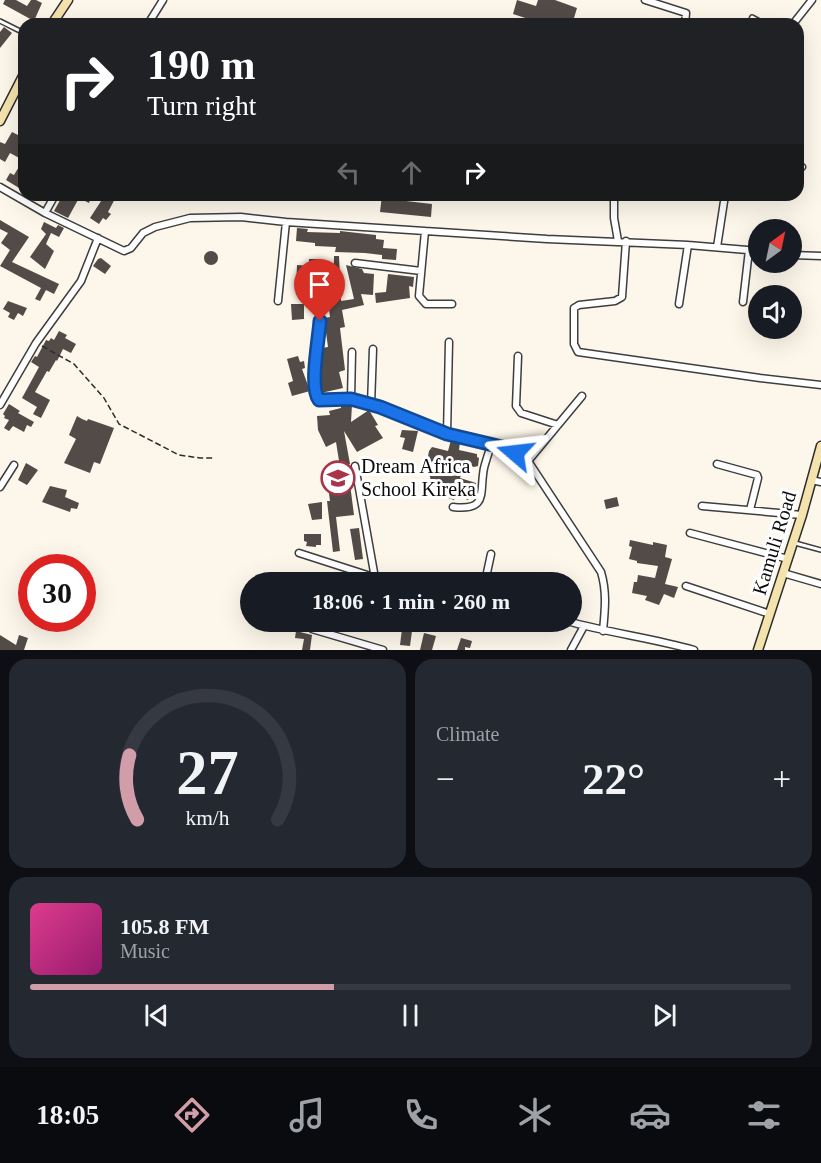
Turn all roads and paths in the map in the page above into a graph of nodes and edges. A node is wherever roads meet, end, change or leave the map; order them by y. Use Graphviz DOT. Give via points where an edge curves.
graph roads {
  1 [pos="68,0"];
  2 [pos="163,0"];
  3 [pos="645,0"];
  4 [pos="812,0"];
  5 [pos="56,18"];
  6 [pos="152,18"];
  7 [pos="685,18"];
  8 [pos="798,18"];
  9 [pos="0,21"];
  10 [pos="18,30"];
  11 [pos="18,86"];
  12 [pos="0,121"];
  13 [pos="0,188"];
  14 [pos="18,198"];
  15 [pos="23,201"];
  16 [pos="52,201"];
  17 [pos="615,201"];
  18 [pos="724,201"];
  19 [pos="45,213"];
  20 [pos="286,222"];
  21 [pos="425,231"];
  22 [pos="98,238"];
  23 [pos="618,241"];
  24 [pos="626,241"];
  25 [pos="688,245"];
  26 [pos="717,247"];
  27 [pos="748,250"];
  28 [pos="802,255"];
  29 [pos="821,256"];
  30 [pos="748,259"];
  31 [pos="355,263"];
  32 [pos="422,271"];
  33 [pos="278,301"];
  34 [pos="743,302"];
  35 [pos="452,304"];
  36 [pos="679,304"];
  37 [pos="320,321"];
  38 [pos="449,342"];
  39 [pos="36,343"];
  40 [pos="373,349"];
  41 [pos="352,352"];
  42 [pos="518,356"];
  43 [pos="821,385"];
  44 [pos="582,396"];
  45 [pos="351,399"];
  46 [pos="1,402"];
  47 [pos="371,405"];
  48 [pos="558,425"];
  49 [pos="447,434"];
  50 [pos="491,445"];
  51 [pos="821,446"];
  52 [pos="213,458"];
  53 [pos="528,461"];
  54 [pos="717,464"];
  55 [pos="14,465"];
  56 [pos="355,466"];
  57 [pos="811,480"];
  58 [pos="821,482"];
  59 [pos="0,487"];
  60 [pos="702,506"];
  61 [pos="453,507"];
  62 [pos="750,510"];
  63 [pos="802,515"];
  64 [pos="690,533"];
  65 [pos="793,543"];
  66 [pos="821,550"];
  67 [pos="299,553"];
  68 [pos="491,554"];
  69 [pos="788,559"];
  70 [pos="357,572"];
  71 [pos="374,572"];
  72 [pos="487,572"];
  73 [pos="783,573"];
  74 [pos="821,584"];
  75 [pos="686,586"];
  76 [pos="770,614"];
  77 [pos="584,626"];
  78 [pos="603,631"];
  79 [pos="322,632"];
  80 [pos="383,650"];
  81 [pos="571,650"];
  82 [pos="694,650"];
  83 [pos="758,650"];
  1 -- 5 [label="street"];
  2 -- 6 [label="street"];
  3 -- 7 [label="street" via="681,10"];
  4 -- 8 [label="street"];
  9 -- 10 [label="lane"];
  11 -- 12 [label="street"];
  13 -- 14 [label="street"];
  15 -- 19 [label="street"];
  16 -- 19 [label="street"];
  17 -- 23 [label="street"];
  18 -- 26 [label="street"];
  19 -- 22 [label="street"];
  20 -- 21 [label="street"];
  20 -- 22 [label="street" via="241,217 190,218 148,230 124,251"];
  20 -- 33 [label="street"];
  21 -- 23 [label="street"];
  21 -- 32 [label="street"];
  22 -- 39 [label="street" via="81,281"];
  23 -- 24 [label="street"];
  24 -- 25 [label="street"];
  24 -- 43 [label="street" via="622,297 574,308 574,344 578,352"];
  25 -- 26 [label="street"];
  25 -- 36 [label="street"];
  26 -- 27 [label="street"];
  28 -- 29 [label="street"];
  30 -- 34 [label="street"];
  31 -- 32 [label="street"];
  32 -- 35 [label="street" via="421,299 426,304"];
  37 -- 45 [label="street" via="316,396 319,400"];
  38 -- 49 [label="street"];
  39 -- 46 [label="street"];
  39 -- 52 [label="path" via="74,364 104,398 119,424 179,455"];
  40 -- 47 [label="street"];
  41 -- 45 [label="street"];
  42 -- 48 [label="street" via="518,410"];
  44 -- 48 [label="street"];
  45 -- 47 [label="street"];
  47 -- 49 [label="street"];
  48 -- 53 [label="street"];
  49 -- 50 [label="street"];
  50 -- 53 [label="street"];
  50 -- 61 [label="street" via="477,503 468,509"];
  51 -- 57 [label="street, Kamuli Road"];
  53 -- 78 [label="street" via="601,572 606,589"];
  54 -- 62 [label="street" via="757,475"];
  55 -- 59 [label="street"];
  56 -- 71 [label="street"];
  57 -- 58 [label="street"];
  57 -- 63 [label="street, Kamuli Road"];
  60 -- 62 [label="street"];
  62 -- 63 [label="street"];
  63 -- 65 [label="street, Kamuli Road"];
  64 -- 69 [label="street"];
  65 -- 66 [label="lane"];
  65 -- 69 [label="street, Kamuli Road"];
  67 -- 70 [label="street"];
  68 -- 72 [label="street"];
  69 -- 73 [label="street, Kamuli Road"];
  73 -- 74 [label="street"];
  73 -- 76 [label="street, Kamuli Road"];
  75 -- 76 [label="street"];
  76 -- 83 [label="street, Kamuli Road"];
  77 -- 78 [label="street"];
  77 -- 81 [label="street"];
  78 -- 82 [label="street"];
  79 -- 80 [label="street"];
}
